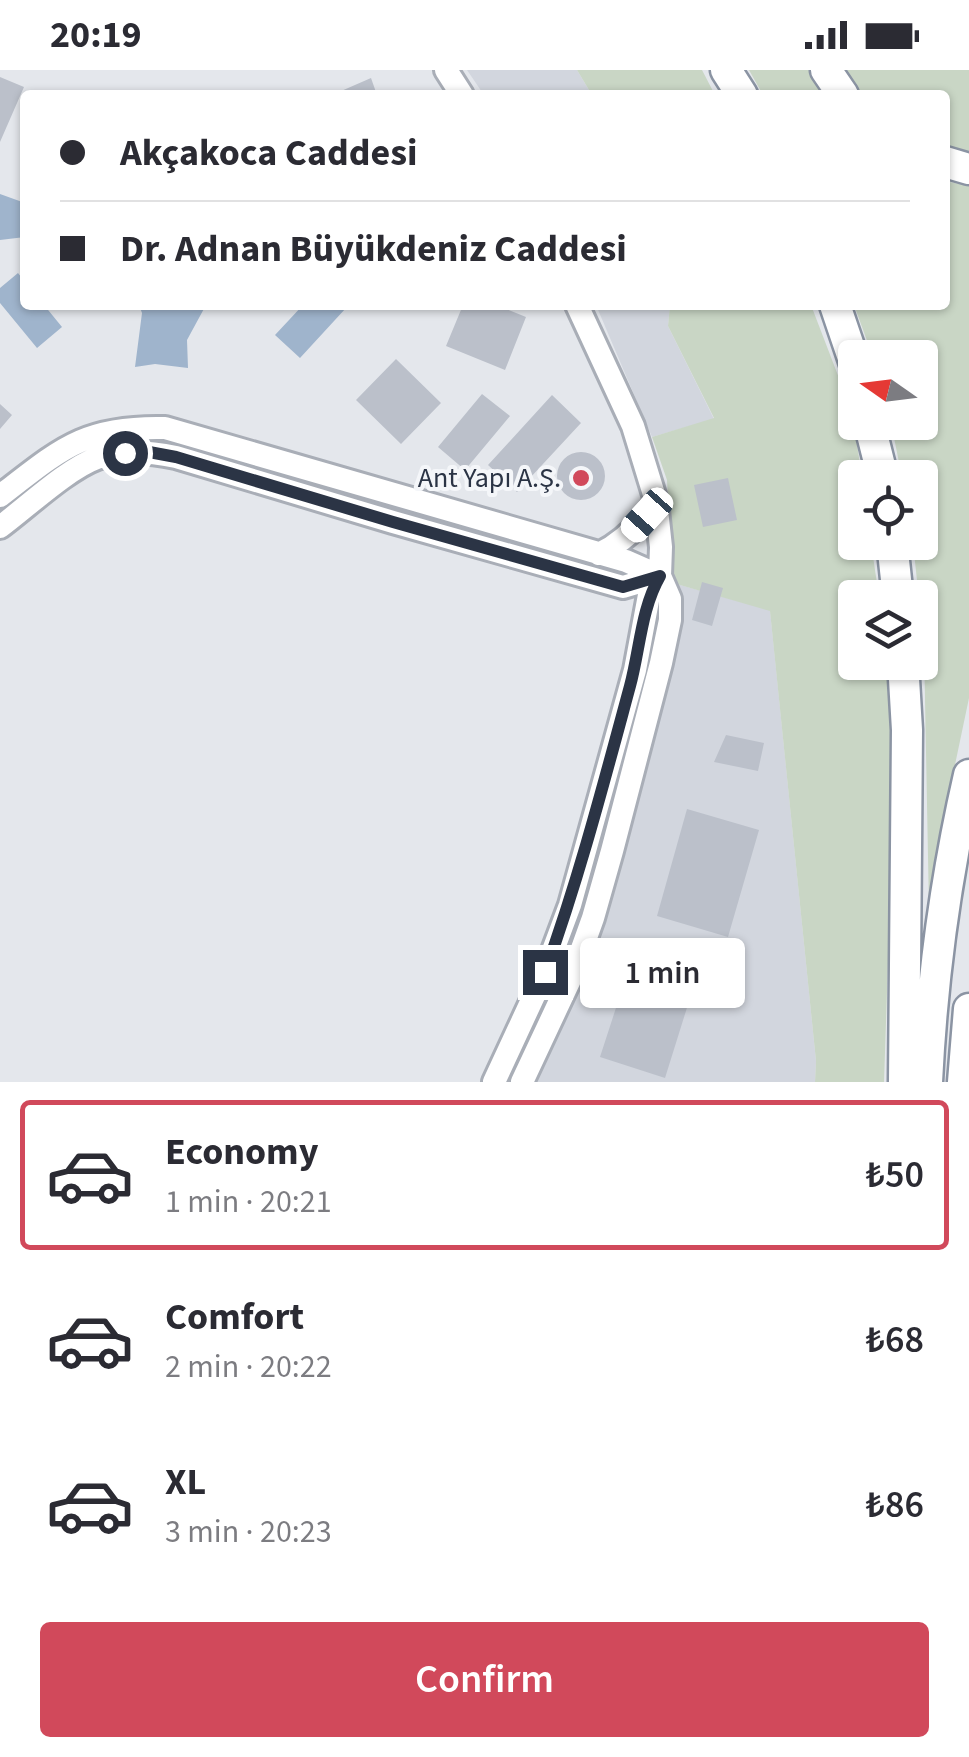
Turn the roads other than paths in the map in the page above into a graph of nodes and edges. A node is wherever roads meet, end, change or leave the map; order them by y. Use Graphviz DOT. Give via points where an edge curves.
graph roads {
  1 [pos="579,310"];
  2 [pos="837,310"];
  3 [pos="847,340"];
  4 [pos="0,496"];
  5 [pos="656,501"];
  6 [pos="0,527"];
  7 [pos="600,554"];
  8 [pos="660,576"];
  9 [pos="904,680"];
  10 [pos="969,776"];
  11 [pos="969,1009"];
  12 [pos="494,1082"];
  13 [pos="522,1082"];
  14 [pos="904,1082"];
  15 [pos="926,1082"];
  16 [pos="963,1082"];
  1 -- 5 [label="street" via="633,426"];
  2 -- 3 [label="highway"];
  4 -- 7 [label="street" via="76,442 102,432 165,428"];
  5 -- 7 [label="street" via="630,533"];
  5 -- 8 [label="street"];
  6 -- 8 [label="street" via="78,466 101,456 149,452 623,587"];
  7 -- 8 [label="street"];
  8 -- 12 [label="street" via="649,594 635,670 570,904"];
  8 -- 13 [label="street" via="670,620 612,851 574,970"];
  9 -- 14 [label="highway"];
  10 -- 15 [label="highway"];
  11 -- 16 [label="highway"];
}
